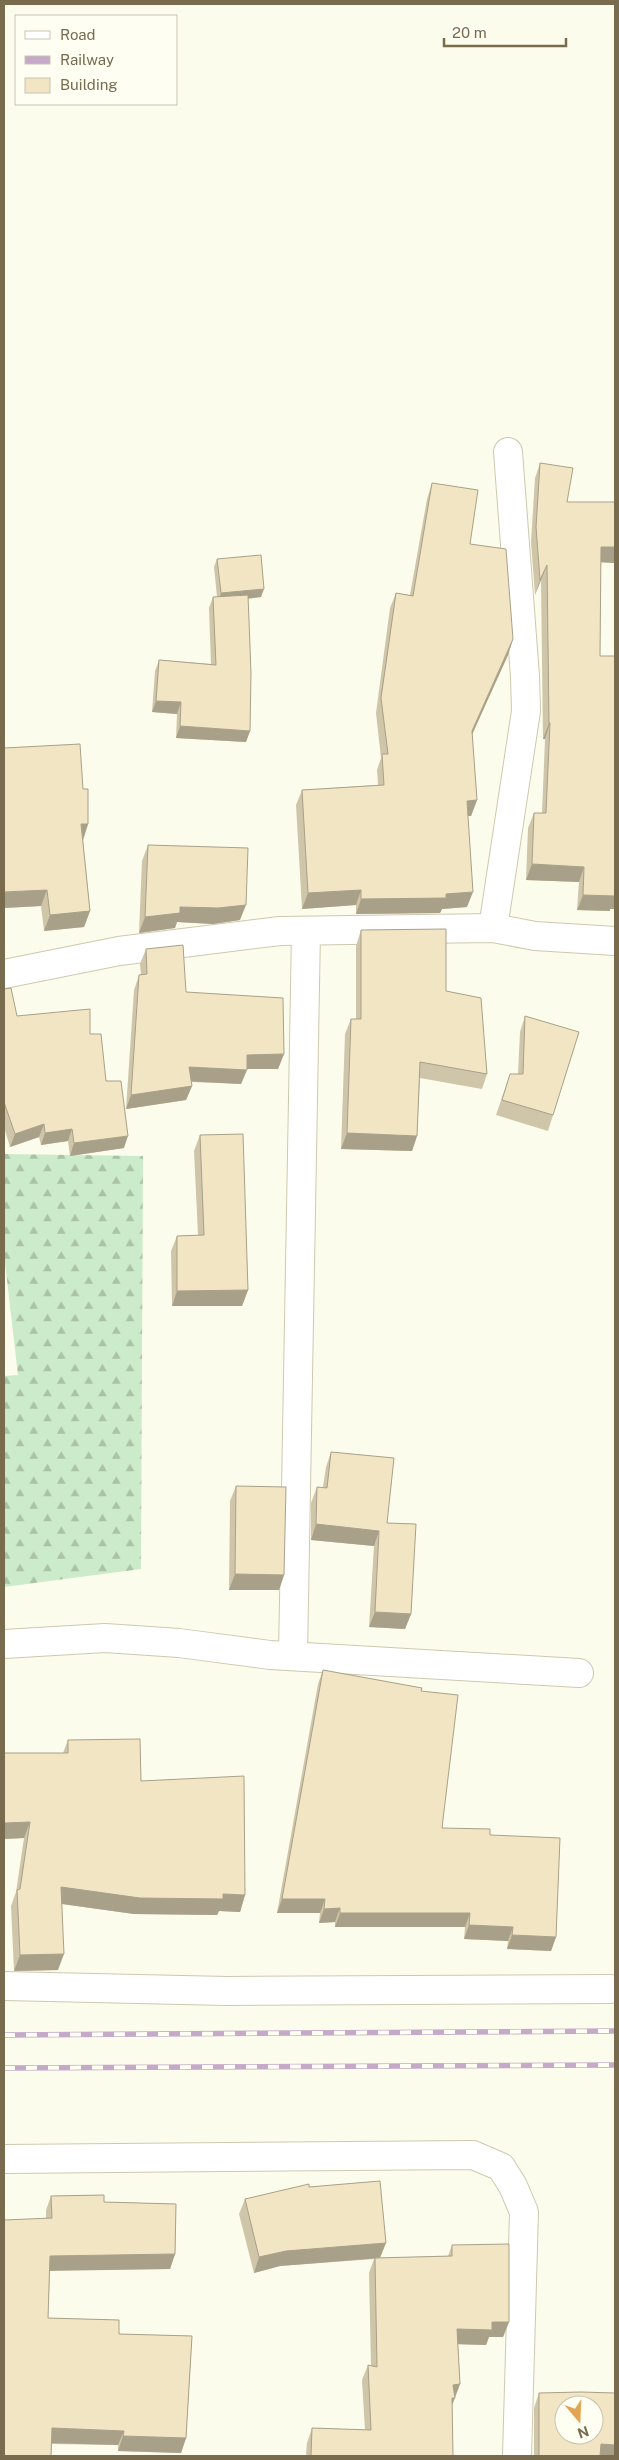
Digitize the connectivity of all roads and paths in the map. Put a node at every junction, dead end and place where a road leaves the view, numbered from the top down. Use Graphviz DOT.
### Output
graph roads {
  1 [pos="508,452"];
  2 [pos="493,928"];
  3 [pos="306,931"];
  4 [pos="615,941"];
  5 [pos="4,974"];
  6 [pos="4,1644"];
  7 [pos="293,1656"];
  8 [pos="579,1673"];
  9 [pos="4,1986"];
  10 [pos="610,1989"];
  11 [pos="4,2159"];
  12 [pos="517,2456"];
  1 -- 2 [label="street"];
  2 -- 3 [label="street"];
  2 -- 4 [label="street"];
  3 -- 5 [label="street"];
  3 -- 7 [label="street"];
  6 -- 7 [label="street"];
  7 -- 8 [label="street"];
  9 -- 10 [label="street"];
  11 -- 12 [label="street"];
}
